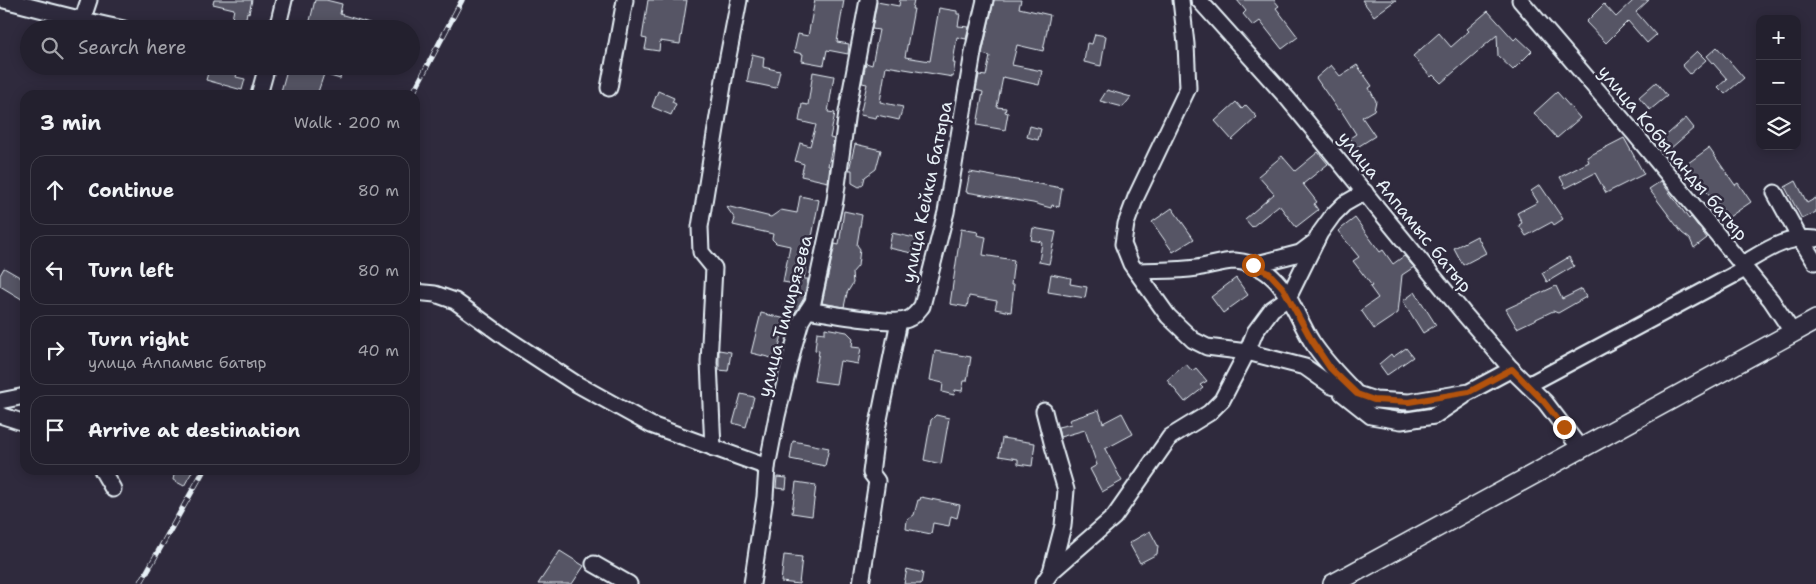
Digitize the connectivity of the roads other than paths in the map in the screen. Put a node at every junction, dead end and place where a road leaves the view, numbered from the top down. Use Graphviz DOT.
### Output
graph roads {
  1 [pos="4,0"];
  2 [pos="89,0"];
  3 [pos="284,0"];
  4 [pos="624,0"];
  5 [pos="739,0"];
  6 [pos="868,0"];
  7 [pos="985,0"];
  8 [pos="1181,0"];
  9 [pos="1199,0"];
  10 [pos="1520,0"];
  11 [pos="79,20"];
  12 [pos="82,20"];
  13 [pos="279,20"];
  14 [pos="265,75"];
  15 [pos="609,88"];
  16 [pos="260,90"];
  17 [pos="1366,192"];
  18 [pos="1775,193"];
  19 [pos="1808,238"];
  20 [pos="1317,240"];
  21 [pos="1816,262"];
  22 [pos="1253,265"];
  23 [pos="1743,267"];
  24 [pos="1136,271"];
  25 [pos="420,292"];
  26 [pos="1288,298"];
  27 [pos="808,310"];
  28 [pos="1816,320"];
  29 [pos="899,322"];
  30 [pos="1794,333"];
  31 [pos="1247,352"];
  32 [pos="1512,369"];
  33 [pos="1528,385"];
  34 [pos="1332,386"];
  35 [pos="1469,392"];
  36 [pos="1357,394"];
  37 [pos="20,397"];
  38 [pos="0,402"];
  39 [pos="1044,411"];
  40 [pos="0,415"];
  41 [pos="20,421"];
  42 [pos="712,448"];
  43 [pos="1580,448"];
  44 [pos="767,467"];
  45 [pos="105,475"];
  46 [pos="113,489"];
  47 [pos="594,564"];
  48 [pos="1047,578"];
  49 [pos="630,584"];
  50 [pos="752,584"];
  51 [pos="861,584"];
  52 [pos="1333,584"];
  1 -- 11 [label="street"];
  2 -- 12 [label="street"];
  3 -- 13 [label="street"];
  4 -- 15 [label="street"];
  5 -- 42 [label="street"];
  6 -- 27 [label="street, улица Тимирязева"];
  7 -- 29 [label="street, улица Кейки батыра"];
  8 -- 24 [label="street"];
  9 -- 17 [label="street, улица Алпамыс батыр"];
  10 -- 23 [label="street, улица Кобыланды батыр"];
  14 -- 16 [label="street"];
  17 -- 20 [label="street"];
  17 -- 32 [label="street, улица Алпамыс батыр"];
  18 -- 19 [label="street"];
  19 -- 21 [label="street"];
  19 -- 23 [label="street"];
  20 -- 22 [label="street"];
  20 -- 26 [label="street"];
  22 -- 24 [label="street"];
  22 -- 26 [label="street"];
  23 -- 30 [label="street, улица Кобыланды батыр"];
  23 -- 33 [label="street"];
  24 -- 31 [label="street"];
  25 -- 42 [label="street"];
  26 -- 31 [label="street"];
  26 -- 36 [label="street"];
  27 -- 29 [label="street"];
  27 -- 44 [label="street, улица Тимирязева"];
  28 -- 30 [label="main road"];
  29 -- 51 [label="street"];
  30 -- 43 [label="main road"];
  31 -- 34 [label="street"];
  31 -- 48 [label="street"];
  32 -- 33 [label="street, улица Алпамыс батыр"];
  32 -- 35 [label="street"];
  33 -- 43 [label="street, улица Алпамыс батыр"];
  34 -- 35 [label="street"];
  34 -- 36 [label="street"];
  35 -- 36 [label="street"];
  37 -- 38 [label="street"];
  39 -- 48 [label="street"];
  40 -- 41 [label="street"];
  42 -- 44 [label="street"];
  43 -- 52 [label="main road"];
  44 -- 50 [label="street, улица Тимирязева"];
  45 -- 46 [label="street"];
  47 -- 49 [label="street"];
}
